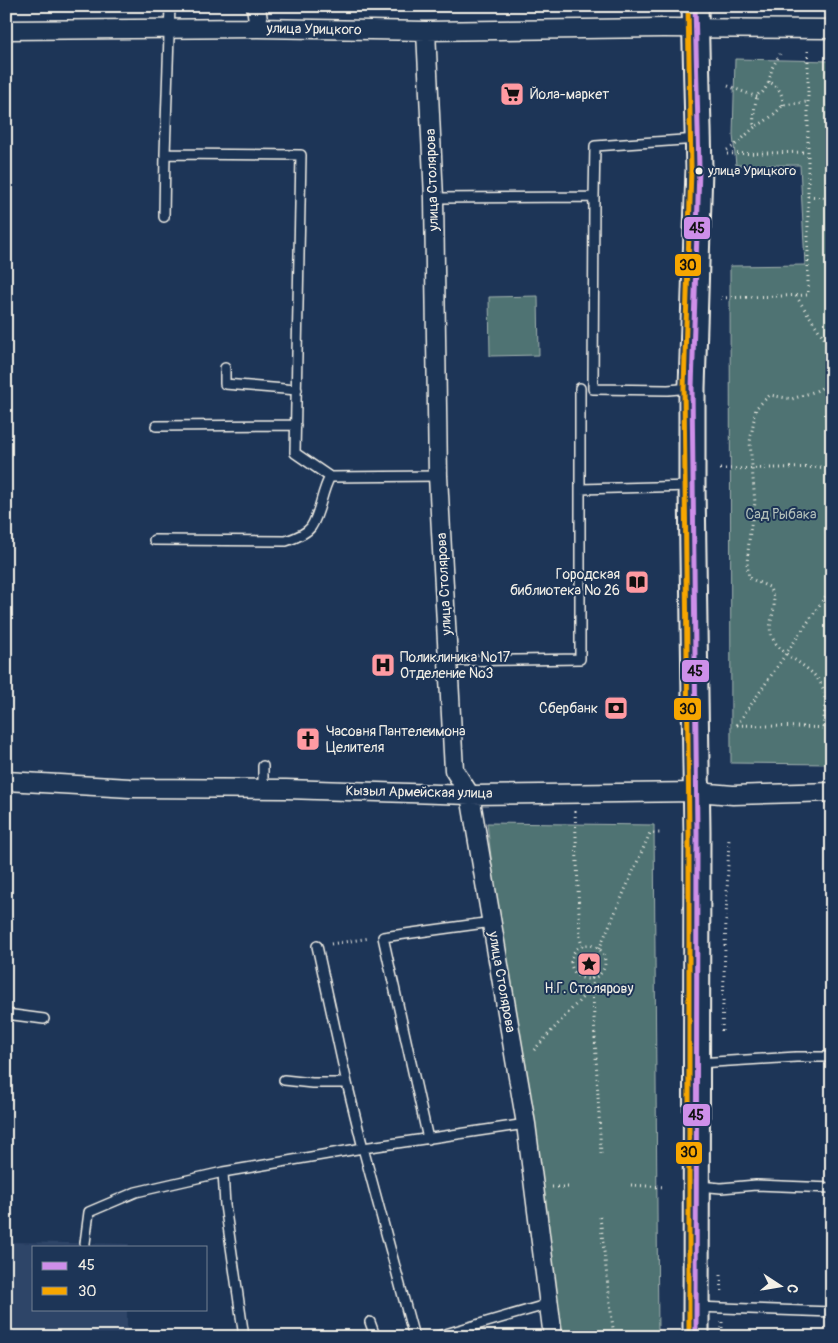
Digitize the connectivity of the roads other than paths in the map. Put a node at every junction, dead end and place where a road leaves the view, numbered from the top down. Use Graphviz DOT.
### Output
graph roads {
  1 [pos="170,6"];
  2 [pos="256,6"];
  3 [pos="695,17"];
  4 [pos="169,28"];
  5 [pos="259,28"];
  6 [pos="832,29"];
  7 [pos="6,30"];
  8 [pos="426,31"];
  9 [pos="698,139"];
  10 [pos="165,154"];
  11 [pos="594,197"];
  12 [pos="434,198"];
  13 [pos="164,217"];
  14 [pos="225,368"];
  15 [pos="580,388"];
  16 [pos="692,388"];
  17 [pos="296,390"];
  18 [pos="296,425"];
  19 [pos="156,426"];
  20 [pos="438,476"];
  21 [pos="330,477"];
  22 [pos="692,486"];
  23 [pos="580,489"];
  24 [pos="154,540"];
  25 [pos="448,661"];
  26 [pos="263,766"];
  27 [pos="6,781"];
  28 [pos="263,788"];
  29 [pos="697,792"];
  30 [pos="832,792"];
  31 [pos="470,794"];
  32 [pos="492,922"];
  33 [pos="317,946"];
  34 [pos="6,1014"];
  35 [pos="44,1019"];
  36 [pos="832,1057"];
  37 [pos="709,1063"];
  38 [pos="284,1080"];
  39 [pos="347,1083"];
  40 [pos="526,1124"];
  41 [pos="428,1139"];
  42 [pos="363,1148"];
  43 [pos="223,1172"];
  44 [pos="696,1186"];
  45 [pos="832,1188"];
  46 [pos="85,1243"];
  47 [pos="549,1304"];
  48 [pos="696,1307"];
  49 [pos="832,1312"];
  50 [pos="370,1322"];
  51 [pos="244,1337"];
  52 [pos="379,1337"];
  53 [pos="414,1337"];
  54 [pos="435,1337"];
  55 [pos="553,1337"];
  56 [pos="696,1337"];
  1 -- 4 [label="lane"];
  2 -- 5 [label="street"];
  3 -- 6 [label="street, улица Урицкого"];
  3 -- 8 [label="street, улица Урицкого"];
  3 -- 9 [label="main road"];
  4 -- 5 [label="street, улица Урицкого"];
  4 -- 7 [label="street, улица Урицкого"];
  4 -- 10 [label="lane"];
  5 -- 8 [label="street, улица Урицкого"];
  8 -- 12 [label="street, улица Столярова"];
  9 -- 11 [label="lane"];
  9 -- 16 [label="main road"];
  10 -- 13 [label="lane"];
  10 -- 17 [label="lane"];
  11 -- 12 [label="lane"];
  11 -- 16 [label="lane"];
  12 -- 20 [label="street, улица Столярова"];
  14 -- 17 [label="lane"];
  15 -- 23 [label="lane"];
  16 -- 22 [label="main road"];
  17 -- 18 [label="lane"];
  18 -- 19 [label="lane"];
  18 -- 21 [label="lane"];
  20 -- 21 [label="lane"];
  20 -- 25 [label="street, улица Столярова"];
  21 -- 24 [label="lane"];
  22 -- 23 [label="lane"];
  22 -- 29 [label="main road"];
  23 -- 25 [label="lane"];
  25 -- 31 [label="street, улица Столярова"];
  26 -- 28 [label="lane"];
  27 -- 28 [label="street, Кызыл Армейская улица"];
  28 -- 31 [label="street, Кызыл Армейская улица"];
  29 -- 30 [label="street, Кызыл Армейская улица"];
  29 -- 31 [label="street, Кызыл Армейская улица"];
  29 -- 37 [label="main road"];
  31 -- 32 [label="street, улица Столярова"];
  32 -- 40 [label="street, улица Столярова"];
  32 -- 41 [label="lane"];
  33 -- 39 [label="lane"];
  34 -- 35 [label="lane"];
  36 -- 37 [label="lane"];
  37 -- 44 [label="main road"];
  38 -- 39 [label="lane"];
  39 -- 42 [label="lane"];
  40 -- 41 [label="lane"];
  40 -- 47 [label="street, улица Столярова"];
  41 -- 42 [label="lane"];
  42 -- 43 [label="lane"];
  42 -- 53 [label="lane"];
  43 -- 46 [label="lane"];
  43 -- 51 [label="lane"];
  44 -- 45 [label="lane"];
  44 -- 48 [label="main road"];
  47 -- 54 [label="lane"];
  47 -- 55 [label="street, улица Столярова"];
  48 -- 49 [label="lane"];
  48 -- 56 [label="main road"];
  50 -- 52 [label="lane"];
}
